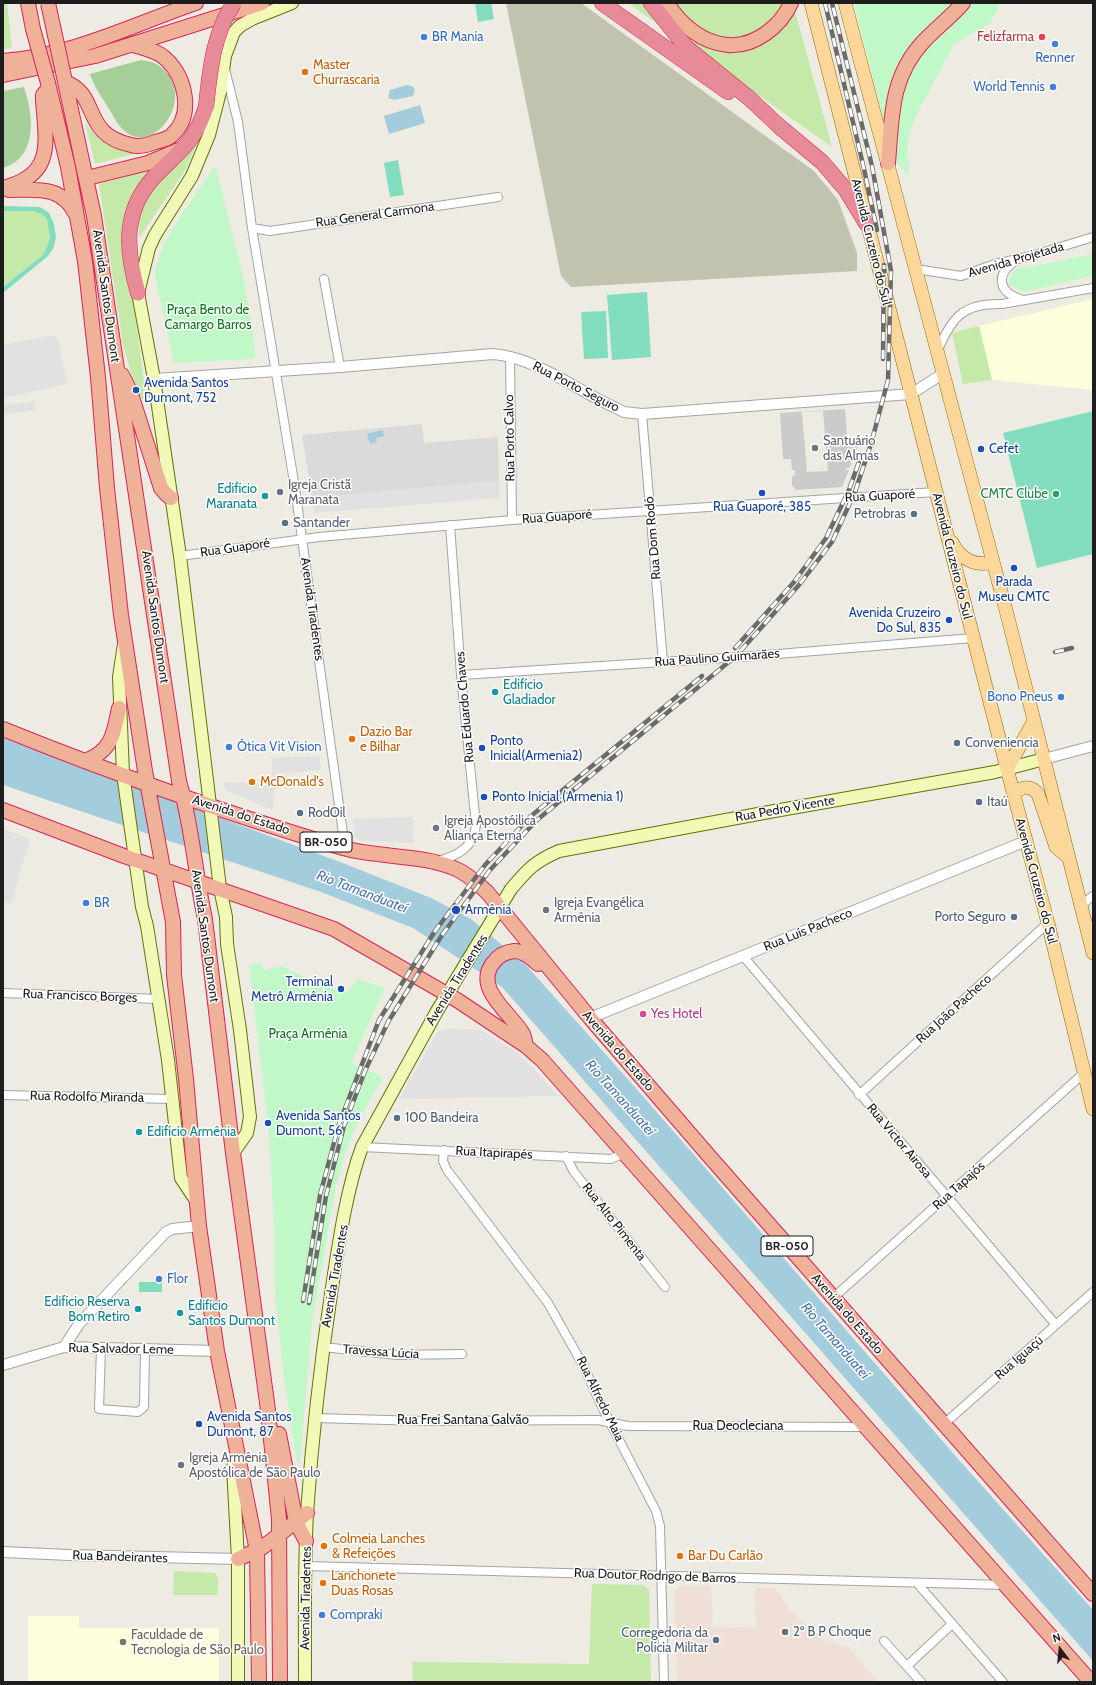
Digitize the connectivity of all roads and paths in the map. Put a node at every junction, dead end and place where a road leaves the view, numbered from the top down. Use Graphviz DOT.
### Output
graph roads {
  1 [pos="28,3"];
  2 [pos="48,3"];
  3 [pos="196,3"];
  4 [pos="234,3"];
  5 [pos="262,3"];
  6 [pos="292,3"];
  7 [pos="602,3"];
  8 [pos="651,3"];
  9 [pos="667,3"];
  10 [pos="791,3"];
  11 [pos="811,3"];
  12 [pos="845,3"];
  13 [pos="963,3"];
  14 [pos="133,45"];
  15 [pos="3,61"];
  16 [pos="224,66"];
  17 [pos="3,76"];
  18 [pos="64,79"];
  19 [pos="48,85"];
  20 [pos="780,127"];
  21 [pos="185,147"];
  22 [pos="888,163"];
  23 [pos="87,178"];
  24 [pos="3,188"];
  25 [pos="498,197"];
  26 [pos="78,221"];
  27 [pos="866,223"];
  28 [pos="252,228"];
  29 [pos="1093,237"];
  30 [pos="1017,260"];
  31 [pos="916,269"];
  32 [pos="324,279"];
  33 [pos="1093,288"];
  34 [pos="138,292"];
  35 [pos="1024,301"];
  36 [pos="938,350"];
  37 [pos="510,356"];
  38 [pos="116,367"];
  39 [pos="340,367"];
  40 [pos="275,370"];
  41 [pos="944,373"];
  42 [pos="154,379"];
  43 [pos="911,394"];
  44 [pos="642,414"];
  45 [pos="936,492"];
  46 [pos="171,498"];
  47 [pos="650,510"];
  48 [pos="512,520"];
  49 [pos="450,525"];
  50 [pos="947,534"];
  51 [pos="302,540"];
  52 [pos="180,556"];
  53 [pos="993,562"];
  54 [pos="973,638"];
  55 [pos="125,641"];
  56 [pos="663,662"];
  57 [pos="461,675"];
  58 [pos="120,708"];
  59 [pos="1034,721"];
  60 [pos="3,729"];
  61 [pos="1093,746"];
  62 [pos="1044,759"];
  63 [pos="84,762"];
  64 [pos="1007,770"];
  65 [pos="123,778"];
  66 [pos="148,787"];
  67 [pos="1013,792"];
  68 [pos="184,800"];
  69 [pos="210,809"];
  70 [pos="3,810"];
  71 [pos="1026,841"];
  72 [pos="345,848"];
  73 [pos="1069,858"];
  74 [pos="134,859"];
  75 [pos="432,862"];
  76 [pos="164,870"];
  77 [pos="197,881"];
  78 [pos="220,888"];
  79 [pos="1093,896"];
  80 [pos="1081,905"];
  81 [pos="500,908"];
  82 [pos="1048,923"];
  83 [pos="1093,953"];
  84 [pos="743,956"];
  85 [pos="554,974"];
  86 [pos="3,993"];
  87 [pos="446,995"];
  88 [pos="158,999"];
  89 [pos="590,1018"];
  90 [pos="526,1046"];
  91 [pos="1084,1073"];
  92 [pos="3,1095"];
  93 [pos="859,1095"];
  94 [pos="172,1099"];
  95 [pos="1093,1109"];
  96 [pos="362,1146"];
  97 [pos="444,1150"];
  98 [pos="234,1153"];
  99 [pos="624,1153"];
  100 [pos="566,1156"];
  101 [pos="946,1197"];
  102 [pos="195,1199"];
  103 [pos="199,1226"];
  104 [pos="665,1287"];
  105 [pos="1093,1292"];
  106 [pos="833,1298"];
  107 [pos="1056,1325"];
  108 [pos="323,1347"];
  109 [pos="64,1348"];
  110 [pos="101,1348"];
  111 [pos="145,1349"];
  112 [pos="218,1350"];
  113 [pos="462,1354"];
  114 [pos="3,1365"];
  115 [pos="268,1410"];
  116 [pos="315,1418"];
  117 [pos="611,1422"];
  118 [pos="944,1424"];
  119 [pos="865,1427"];
  120 [pos="238,1454"];
  121 [pos="302,1518"];
  122 [pos="280,1535"];
  123 [pos="306,1541"];
  124 [pos="257,1551"];
  125 [pos="3,1552"];
  126 [pos="238,1559"];
  127 [pos="306,1566"];
  128 [pos="661,1577"];
  129 [pos="917,1583"];
  130 [pos="1005,1585"];
  131 [pos="1093,1594"];
  132 [pos="952,1624"];
  133 [pos="884,1641"];
  134 [pos="907,1666"];
  135 [pos="238,1682"];
  136 [pos="259,1682"];
  137 [pos="280,1682"];
  138 [pos="305,1682"];
  139 [pos="664,1682"];
  140 [pos="921,1682"];
  141 [pos="1003,1682"];
  142 [pos="1091,1682"];
  1 -- 19 [label="highway, Avenida Santos Dumont, bridge"];
  2 -- 18 [label="highway, Avenida Santos Dumont, bridge"];
  3 -- 15 [label="highway"];
  4 -- 21 [label="highway, bridge"];
  5 -- 14 [label="highway"];
  6 -- 16 [label="main road"];
  7 -- 20 [label="highway"];
  8 -- 20 [label="highway"];
  9 -- 10 [label="highway"];
  11 -- 27 [label="main road, Avenida Cruzeiro do Sul"];
  12 -- 22 [label="main road"];
  13 -- 22 [label="highway"];
  14 -- 17 [label="highway"];
  14 -- 18 [label="highway"];
  16 -- 28 [label="street"];
  16 -- 34 [label="main road"];
  18 -- 23 [label="highway, Avenida Santos Dumont"];
  19 -- 24 [label="highway"];
  19 -- 26 [label="highway, Avenida Santos Dumont"];
  20 -- 27 [label="highway"];
  21 -- 23 [label="highway"];
  21 -- 34 [label="highway"];
  22 -- 31 [label="main road"];
  23 -- 38 [label="highway, Avenida Santos Dumont"];
  24 -- 26 [label="highway"];
  25 -- 28 [label="street, Rua General Carmona"];
  26 -- 55 [label="highway, Avenida Santos Dumont"];
  27 -- 43 [label="main road, Avenida Cruzeiro do Sul"];
  28 -- 40 [label="street"];
  29 -- 30 [label="street, Avenida Projetada"];
  30 -- 31 [label="street, Avenida Projetada"];
  30 -- 35 [label="street"];
  31 -- 36 [label="main road"];
  32 -- 39 [label="street"];
  33 -- 35 [label="street"];
  34 -- 42 [label="main road, Avenida Santos Dumont"];
  35 -- 36 [label="street"];
  36 -- 41 [label="main road"];
  37 -- 39 [label="street, Rua Porto Seguro"];
  37 -- 44 [label="street, Rua Porto Seguro"];
  37 -- 48 [label="street, Rua Porto Calvo"];
  38 -- 46 [label="highway"];
  38 -- 68 [label="highway, Avenida Santos Dumont"];
  39 -- 40 [label="street, Rua Porto Seguro"];
  40 -- 42 [label="street"];
  40 -- 51 [label="street, Avenida Tiradentes"];
  41 -- 43 [label="street, Rua Porto Seguro"];
  41 -- 53 [label="main road"];
  42 -- 46 [label="main road, Avenida Santos Dumont"];
  43 -- 44 [label="street, Rua Porto Seguro"];
  43 -- 45 [label="main road, Avenida Cruzeiro do Sul"];
  44 -- 47 [label="street, Rua Dom Rodó"];
  45 -- 47 [label="street, Rua Guaporé"];
  45 -- 50 [label="main road, Avenida Cruzeiro do Sul"];
  46 -- 52 [label="main road, Avenida Santos Dumont"];
  47 -- 48 [label="street, Rua Guaporé"];
  47 -- 56 [label="street, Rua Dom Rodó"];
  48 -- 49 [label="street, Rua Guaporé"];
  49 -- 51 [label="street, Rua Guaporé"];
  49 -- 57 [label="street, Rua Eduardo Chaves"];
  50 -- 53 [label="main road"];
  50 -- 54 [label="main road, Avenida Cruzeiro do Sul"];
  51 -- 52 [label="street, Rua Guaporé"];
  51 -- 72 [label="street, Avenida Tiradentes"];
  52 -- 69 [label="main road, Avenida Santos Dumont"];
  53 -- 59 [label="main road"];
  54 -- 56 [label="street, Rua Paulino Guimarães"];
  54 -- 64 [label="main road, Avenida Cruzeiro do Sul"];
  55 -- 58 [label="main road, Avenida Santos Dumont"];
  55 -- 66 [label="highway, Avenida Santos Dumont"];
  56 -- 57 [label="street, Rua Paulino Guimarães"];
  57 -- 75 [label="street, Rua Eduardo Chaves"];
  58 -- 63 [label="highway"];
  58 -- 65 [label="main road, Avenida Santos Dumont"];
  59 -- 62 [label="main road"];
  59 -- 64 [label="main road"];
  60 -- 63 [label="highway, Avenida do Estado / BR-050"];
  61 -- 62 [label="street, Rua Pedro Vicente"];
  62 -- 64 [label="main road, Rua Pedro Vicente"];
  62 -- 73 [label="main road"];
  63 -- 65 [label="highway, Avenida do Estado / BR-050"];
  64 -- 67 [label="main road, Avenida Cruzeiro do Sul"];
  64 -- 81 [label="main road, Rua Pedro Vicente"];
  65 -- 66 [label="highway, Avenida do Estado / BR-050"];
  65 -- 74 [label="main road, Avenida Santos Dumont"];
  66 -- 68 [label="highway, Avenida do Estado / BR-050"];
  66 -- 76 [label="highway, Avenida Santos Dumont"];
  67 -- 71 [label="main road, Avenida Cruzeiro do Sul"];
  67 -- 73 [label="main road"];
  68 -- 69 [label="highway, Avenida do Estado / BR-050"];
  68 -- 77 [label="highway, Avenida Santos Dumont"];
  69 -- 72 [label="highway, Avenida do Estado / BR-050"];
  69 -- 78 [label="main road, Avenida Santos Dumont"];
  70 -- 74 [label="highway"];
  71 -- 82 [label="main road, Avenida Cruzeiro do Sul"];
  71 -- 84 [label="street, Rua Luís Pacheco"];
  72 -- 75 [label="highway, Avenida do Estado / BR-050"];
  73 -- 80 [label="main road"];
  74 -- 76 [label="highway"];
  74 -- 88 [label="main road, Avenida Santos Dumont"];
  75 -- 81 [label="highway, Avenida do Estado / BR-050"];
  76 -- 77 [label="highway"];
  76 -- 102 [label="highway, Avenida Santos Dumont"];
  77 -- 78 [label="highway"];
  77 -- 98 [label="highway, Avenida Santos Dumont"];
  78 -- 87 [label="highway"];
  78 -- 98 [label="main road, Avenida Santos Dumont"];
  79 -- 80 [label="street"];
  80 -- 83 [label="main road"];
  81 -- 85 [label="highway, Avenida do Estado / BR-050"];
  81 -- 87 [label="main road, Avenida Tiradentes"];
  82 -- 91 [label="main road, Avenida Cruzeiro do Sul"];
  82 -- 93 [label="street, Rua João Pacheco"];
  84 -- 89 [label="street, Rua Luís Pacheco"];
  84 -- 93 [label="street, Rua Victor Airosa"];
  85 -- 89 [label="highway, Avenida do Estado / BR-050"];
  85 -- 90 [label="highway"];
  86 -- 88 [label="street, Rua Francisco Borges"];
  87 -- 90 [label="highway"];
  87 -- 96 [label="main road, Avenida Tiradentes"];
  88 -- 94 [label="main road, Avenida Santos Dumont"];
  89 -- 106 [label="highway, Avenida do Estado / BR-050"];
  90 -- 99 [label="highway"];
  91 -- 95 [label="main road, Avenida Cruzeiro do Sul"];
  91 -- 101 [label="street, Rua Tapajós"];
  92 -- 94 [label="street, Rua Rodolfo Miranda"];
  93 -- 101 [label="street, Rua Victor Airosa"];
  94 -- 102 [label="main road, Avenida Santos Dumont"];
  96 -- 97 [label="street, Rua Itapirapés"];
  96 -- 108 [label="main road, Avenida Tiradentes"];
  97 -- 100 [label="street, Rua Itapirapés"];
  97 -- 117 [label="street, Rua Alfredo Maia"];
  98 -- 115 [label="highway, Avenida Santos Dumont"];
  99 -- 100 [label="street, Rua Itapirapés"];
  99 -- 119 [label="highway"];
  100 -- 104 [label="street, Rua Alto Pimenta"];
  101 -- 106 [label="street, Rua Tapajós"];
  101 -- 107 [label="street, Rua Victor Airosa"];
  102 -- 103 [label="highway, Avenida Santos Dumont"];
  103 -- 109 [label="street"];
  103 -- 112 [label="highway, Avenida Santos Dumont"];
  105 -- 107 [label="street, Rua Iguaçú"];
  106 -- 118 [label="highway, Avenida do Estado / BR-050"];
  107 -- 118 [label="street, Rua Iguaçú"];
  108 -- 113 [label="street, Travessa Lúcia"];
  108 -- 116 [label="main road, Avenida Tiradentes"];
  109 -- 110 [label="street, Rua Salvador Leme"];
  109 -- 114 [label="street, Rua Salvador Leme"];
  110 -- 111 [label="street, Rua Salvador Leme"];
  110 -- 111 [label="street"];
  111 -- 112 [label="street, Rua Salvador Leme"];
  112 -- 120 [label="highway, Avenida Santos Dumont"];
  115 -- 121 [label="highway"];
  115 -- 122 [label="highway, Avenida Santos Dumont"];
  116 -- 117 [label="street, Rua Frei Santana Galvão"];
  116 -- 121 [label="main road, Avenida Tiradentes"];
  117 -- 119 [label="street, Rua Deocleciana"];
  117 -- 128 [label="street, Rua Alfredo Maia"];
  118 -- 131 [label="highway, Avenida do Estado / BR-050"];
  119 -- 130 [label="highway"];
  120 -- 124 [label="highway, Avenida Santos Dumont"];
  120 -- 126 [label="main road, Avenida Santos Dumont"];
  121 -- 122 [label="highway"];
  121 -- 123 [label="highway"];
  122 -- 124 [label="highway"];
  122 -- 137 [label="highway, Avenida Tiradentes"];
  123 -- 127 [label="main road, Avenida Tiradentes"];
  124 -- 126 [label="highway"];
  124 -- 136 [label="highway"];
  125 -- 126 [label="street, Rua Bandeirantes"];
  126 -- 135 [label="main road"];
  127 -- 128 [label="street, Rua Doutor Rodrigo de Barros"];
  127 -- 138 [label="main road, Avenida Tiradentes"];
  128 -- 129 [label="street, Rua Doutor Rodrigo de Barros"];
  128 -- 139 [label="street, Rua Alfredo Maia"];
  129 -- 130 [label="street, Rua Doutor Rodrigo de Barros"];
  129 -- 132 [label="street"];
  130 -- 142 [label="highway"];
  132 -- 134 [label="street"];
  132 -- 141 [label="street"];
  133 -- 134 [label="street"];
  134 -- 140 [label="street"];
}
